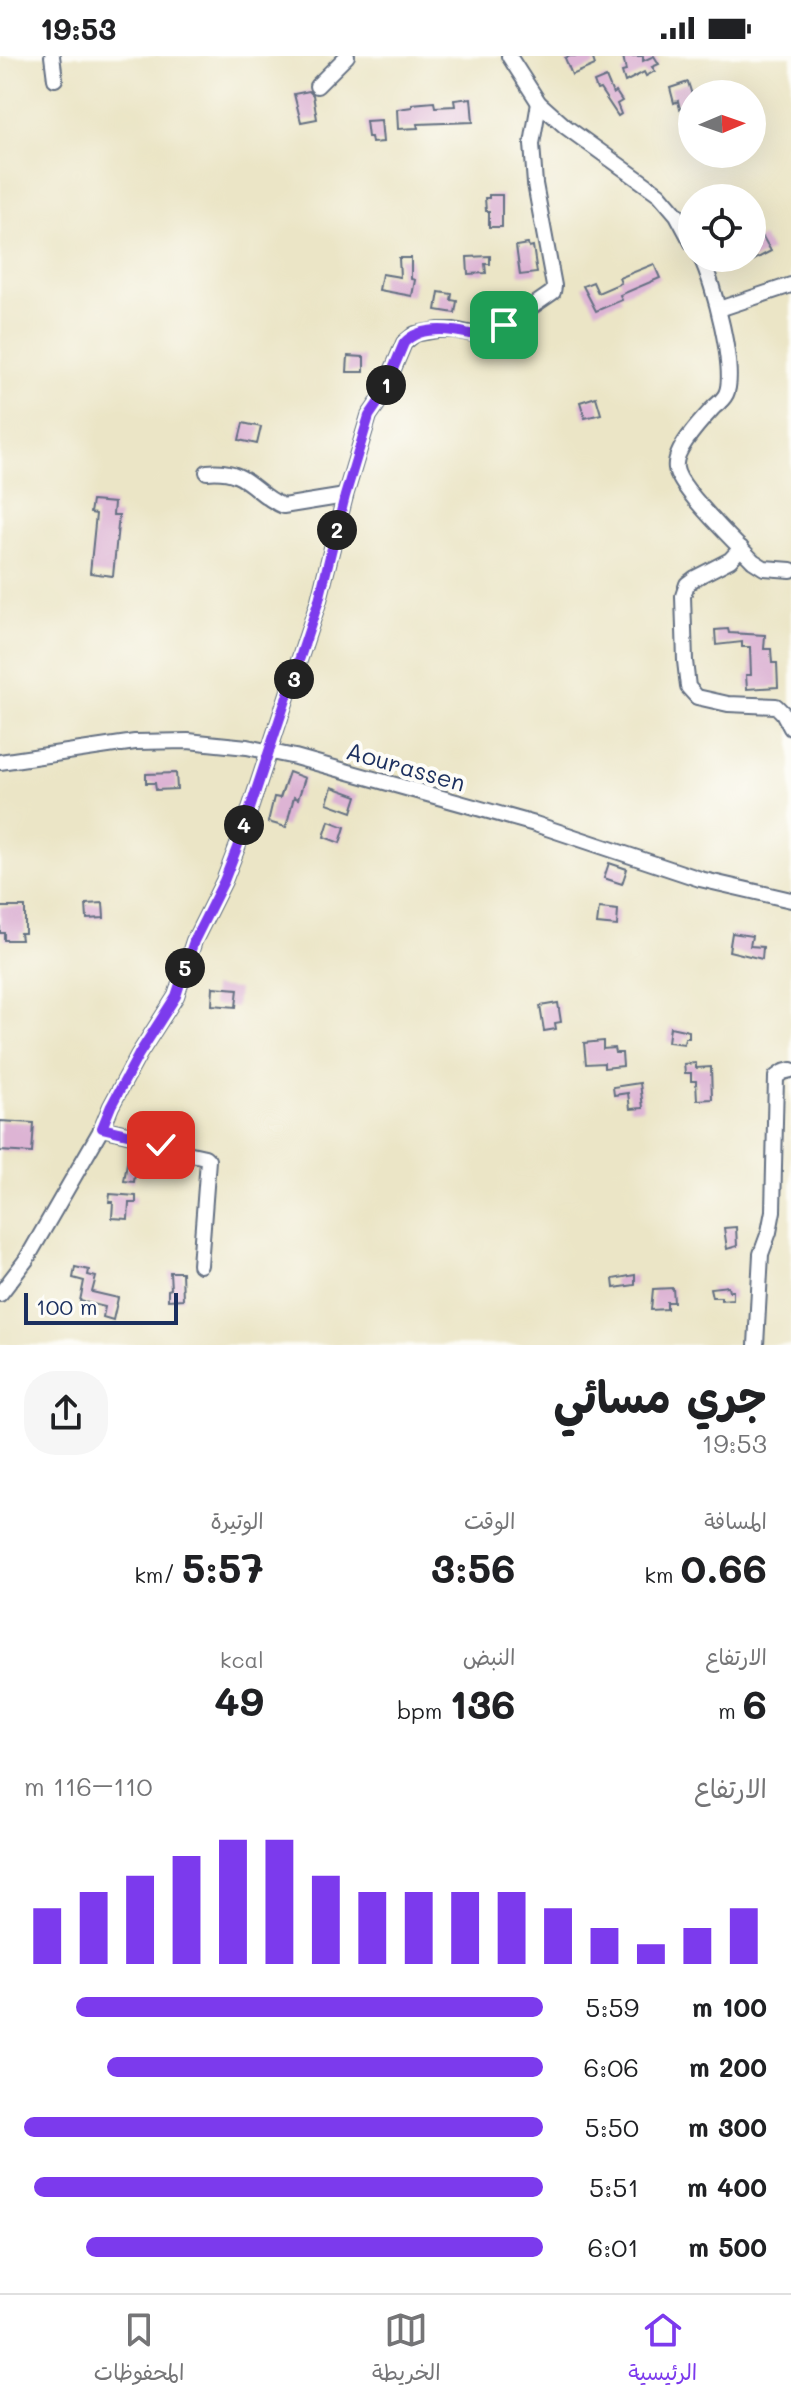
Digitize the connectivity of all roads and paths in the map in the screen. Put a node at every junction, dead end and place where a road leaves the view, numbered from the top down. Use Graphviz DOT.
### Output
graph roads {
  1 [pos="52,56"];
  2 [pos="347,56"];
  3 [pos="509,56"];
  4 [pos="55,79"];
  5 [pos="317,86"];
  6 [pos="539,103"];
  7 [pos="678,217"];
  8 [pos="706,272"];
  9 [pos="791,285"];
  10 [pos="719,309"];
  11 [pos="207,472"];
  12 [pos="345,496"];
  13 [pos="741,548"];
  14 [pos="791,570"];
  15 [pos="791,728"];
  16 [pos="269,751"];
  17 [pos="0,762"];
  18 [pos="791,900"];
  19 [pos="791,1070"];
  20 [pos="102,1128"];
  21 [pos="200,1265"];
  22 [pos="0,1294"];
  23 [pos="756,1345"];
  1 -- 4 [label="street"];
  2 -- 5 [label="street"];
  3 -- 6 [label="street"];
  6 -- 7 [label="street"];
  6 -- 12 [label="street"];
  8 -- 10 [label="street"];
  9 -- 10 [label="street"];
  10 -- 13 [label="street"];
  11 -- 12 [label="street"];
  12 -- 16 [label="street"];
  13 -- 14 [label="street"];
  13 -- 15 [label="street"];
  16 -- 17 [label="street, Aourassen"];
  16 -- 18 [label="street, Aourassen"];
  16 -- 20 [label="street"];
  19 -- 23 [label="street"];
  20 -- 21 [label="street"];
  20 -- 22 [label="street"];
}
